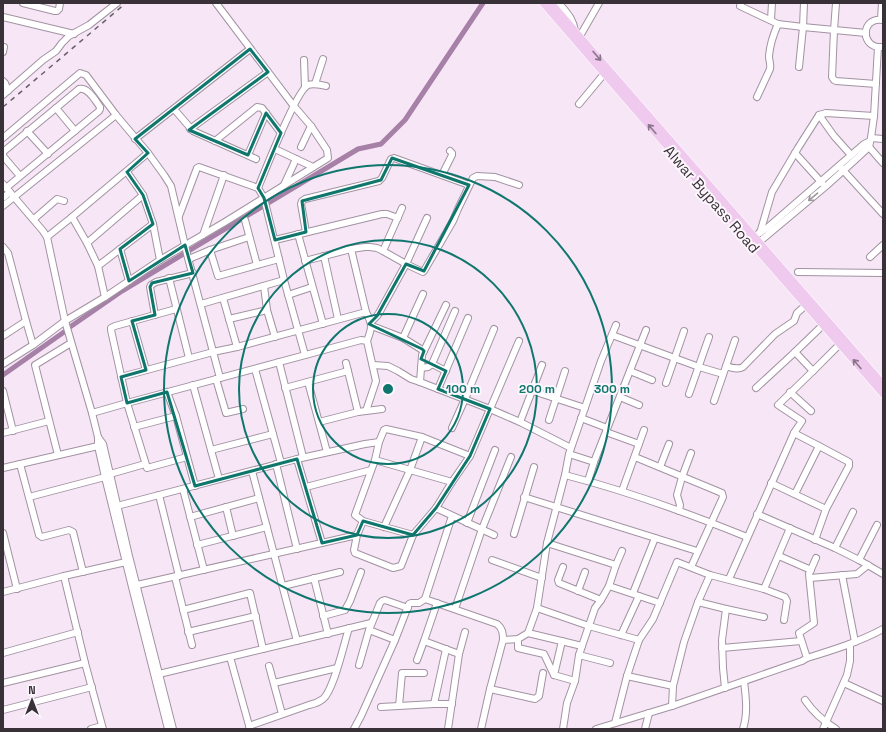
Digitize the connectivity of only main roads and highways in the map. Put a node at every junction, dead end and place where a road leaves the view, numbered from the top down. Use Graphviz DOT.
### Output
graph roads {
  1 [pos="543,3"];
  2 [pos="551,3"];
  3 [pos="883,384"];
  4 [pos="883,394"];
  4 -- 1 [label="main road, Alwar Bypass Road, one-way"];
  2 -- 3 [label="main road, Alwar Bypass Road, one-way"];
}
